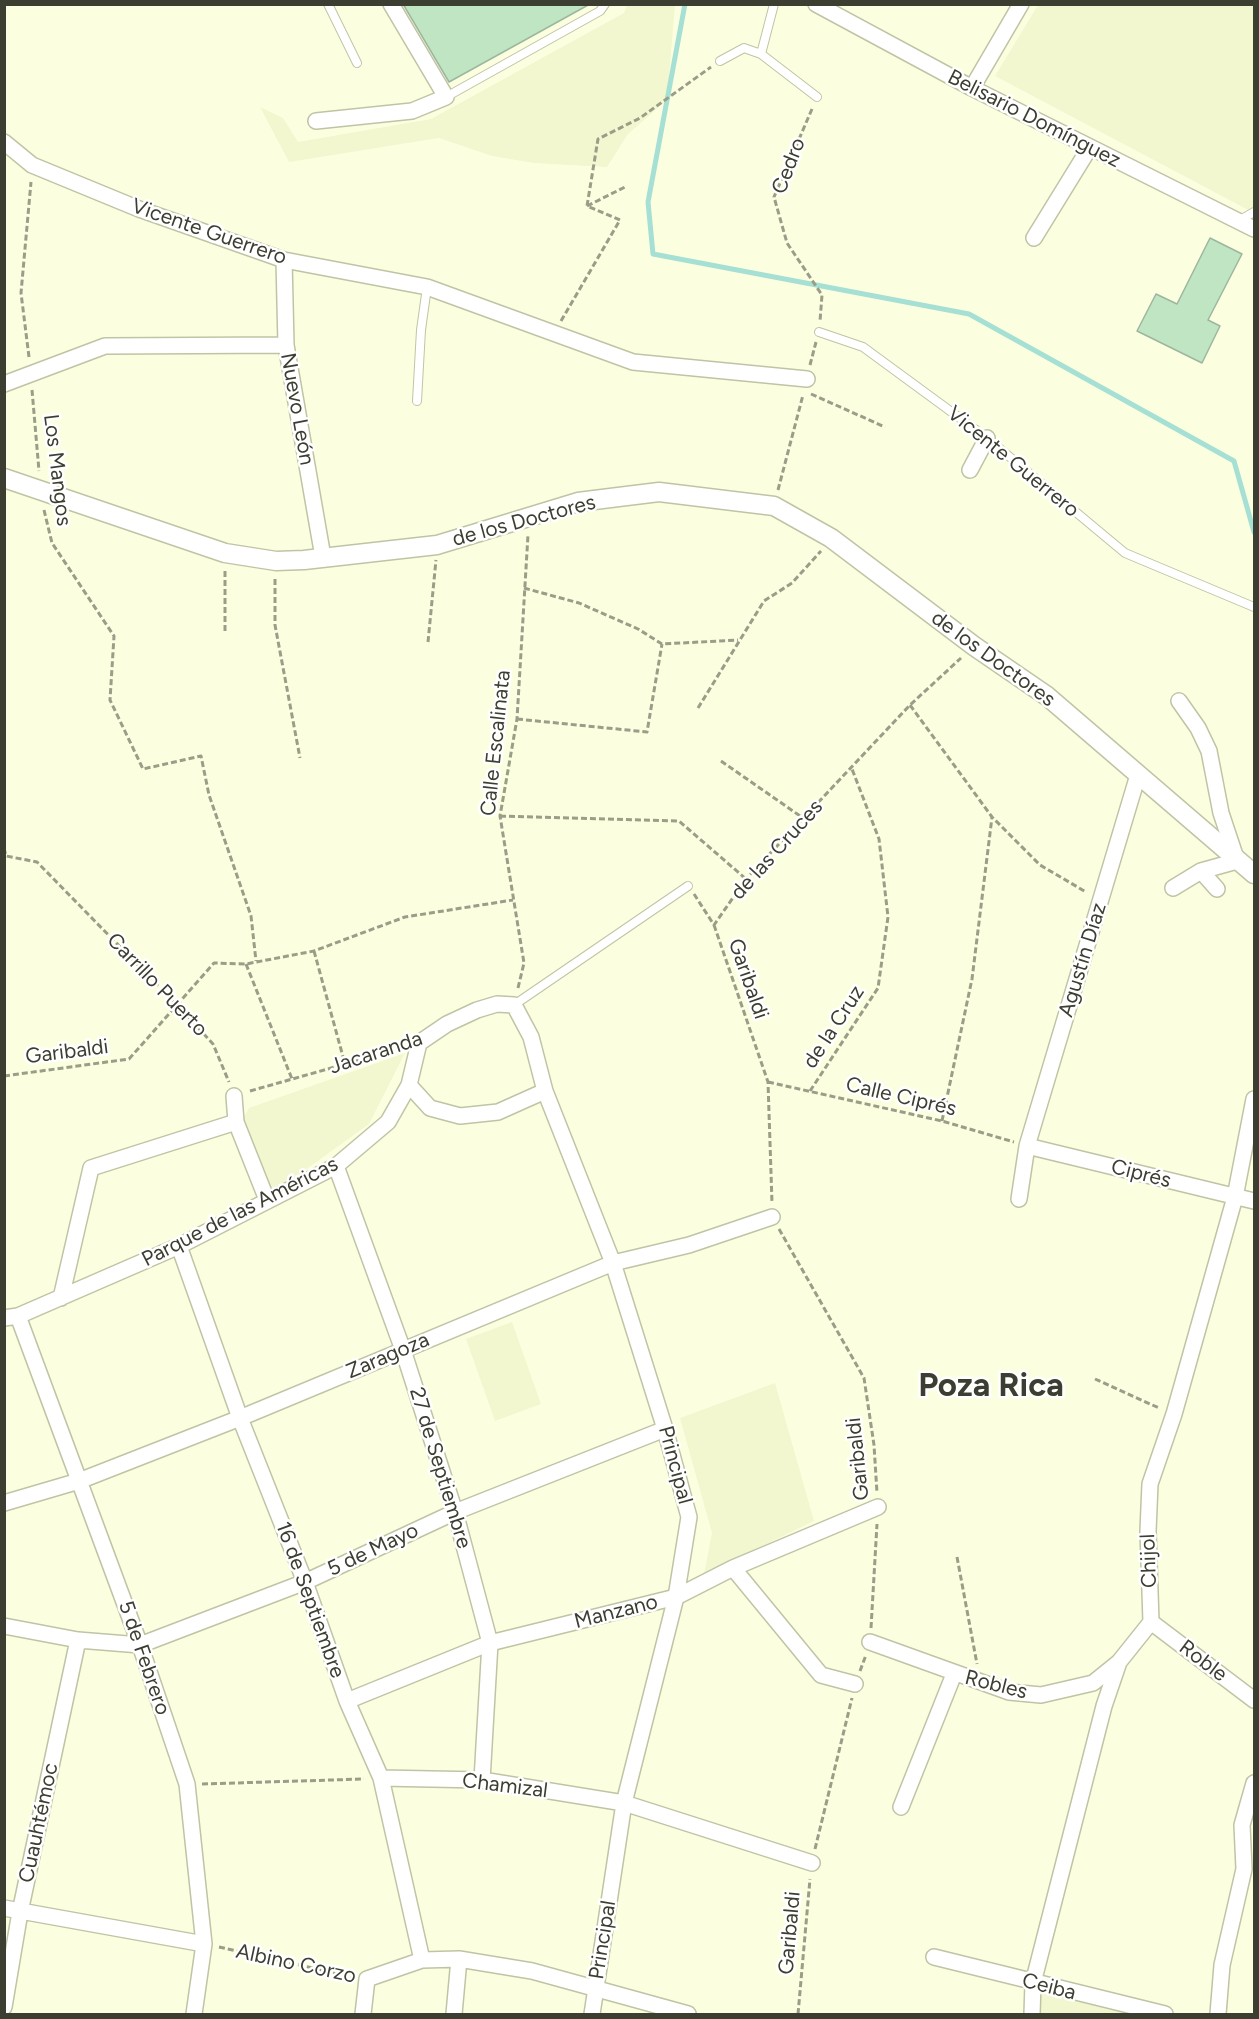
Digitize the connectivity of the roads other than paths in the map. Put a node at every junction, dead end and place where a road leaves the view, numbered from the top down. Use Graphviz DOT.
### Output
graph roads {
  1 [pos="328,4"];
  2 [pos="391,4"];
  3 [pos="605,4"];
  4 [pos="774,4"];
  5 [pos="816,4"];
  6 [pos="1021,4"];
  7 [pos="761,54"];
  8 [pos="720,61"];
  9 [pos="357,63"];
  10 [pos="972,88"];
  11 [pos="446,97"];
  12 [pos="817,97"];
  13 [pos="316,121"];
  14 [pos="4,142"];
  15 [pos="1090,147"];
  16 [pos="1254,212"];
  17 [pos="1238,221"];
  18 [pos="1254,229"];
  19 [pos="1034,238"];
  20 [pos="284,260"];
  21 [pos="427,287"];
  22 [pos="819,332"];
  23 [pos="286,345"];
  24 [pos="4,384"];
  25 [pos="805,385"];
  26 [pos="417,401"];
  27 [pos="987,438"];
  28 [pos="970,470"];
  29 [pos="4,478"];
  30 [pos="323,557"];
  31 [pos="1254,606"];
  32 [pos="1179,701"];
  33 [pos="1138,775"];
  34 [pos="1237,861"];
  35 [pos="1201,871"];
  36 [pos="1254,874"];
  37 [pos="688,886"];
  38 [pos="1173,888"];
  39 [pos="1217,889"];
  40 [pos="514,1005"];
  41 [pos="419,1043"];
  42 [pos="409,1085"];
  43 [pos="545,1091"];
  44 [pos="234,1096"];
  45 [pos="1254,1099"];
  46 [pos="236,1122"];
  47 [pos="1027,1146"];
  48 [pos="336,1166"];
  49 [pos="1235,1197"];
  50 [pos="1019,1199"];
  51 [pos="267,1200"];
  52 [pos="1254,1201"];
  53 [pos="772,1217"];
  54 [pos="179,1246"];
  55 [pos="613,1263"];
  56 [pos="61,1298"];
  57 [pos="11,1317"];
  58 [pos="403,1350"];
  59 [pos="240,1418"];
  60 [pos="665,1429"];
  61 [pos="79,1481"];
  62 [pos="4,1503"];
  63 [pos="878,1507"];
  64 [pos="455,1512"];
  65 [pos="733,1568"];
  66 [pos="305,1582"];
  67 [pos="676,1598"];
  68 [pos="1151,1622"];
  69 [pos="4,1626"];
  70 [pos="78,1640"];
  71 [pos="870,1642"];
  72 [pos="490,1643"];
  73 [pos="140,1644"];
  74 [pos="1119,1662"];
  75 [pos="954,1674"];
  76 [pos="855,1684"];
  77 [pos="1254,1700"];
  78 [pos="346,1701"];
  79 [pos="381,1778"];
  80 [pos="482,1780"];
  81 [pos="1254,1783"];
  82 [pos="624,1803"];
  83 [pos="901,1807"];
  84 [pos="812,1863"];
  85 [pos="4,1908"];
  86 [pos="21,1912"];
  87 [pos="204,1944"];
  88 [pos="934,1957"];
  89 [pos="459,1959"];
  90 [pos="422,1960"];
  91 [pos="1033,1983"];
  92 [pos="595,1990"];
  93 [pos="4,2007"];
  94 [pos="194,2014"];
  95 [pos="363,2014"];
  96 [pos="454,2014"];
  97 [pos="592,2014"];
  98 [pos="688,2014"];
  99 [pos="1032,2014"];
  100 [pos="1165,2014"];
  101 [pos="1218,2014"];
  1 -- 9 [label="lane"];
  2 -- 11 [label="street"];
  3 -- 11 [label="lane"];
  4 -- 7 [label="lane"];
  5 -- 10 [label="street, Belisario Domínguez"];
  6 -- 10 [label="street"];
  7 -- 8 [label="lane"];
  7 -- 12 [label="lane"];
  10 -- 15 [label="street, Belisario Domínguez"];
  11 -- 13 [label="street"];
  14 -- 20 [label="street, Vicente Guerrero"];
  15 -- 17 [label="street, Belisario Domínguez"];
  15 -- 19 [label="street"];
  16 -- 17 [label="lane"];
  17 -- 18 [label="street, Belisario Domínguez"];
  20 -- 21 [label="street, Vicente Guerrero"];
  20 -- 23 [label="street, Nuevo León"];
  21 -- 25 [label="street, Vicente Guerrero"];
  21 -- 26 [label="lane"];
  22 -- 27 [label="lane, Vicente Guerrero"];
  23 -- 24 [label="street"];
  23 -- 30 [label="street, Nuevo León"];
  27 -- 28 [label="street"];
  27 -- 31 [label="lane, Vicente Guerrero"];
  29 -- 30 [label="street, de los Doctores"];
  30 -- 33 [label="street, de los Doctores"];
  32 -- 34 [label="street"];
  33 -- 34 [label="street, de los Doctores"];
  33 -- 47 [label="street, Agustín Díaz"];
  34 -- 35 [label="street"];
  34 -- 36 [label="street, de los Doctores"];
  35 -- 38 [label="street"];
  35 -- 39 [label="street"];
  37 -- 40 [label="lane"];
  40 -- 41 [label="street, Jacaranda"];
  40 -- 43 [label="street, Principal"];
  41 -- 42 [label="street, Parque de las Américas"];
  42 -- 43 [label="street"];
  42 -- 48 [label="street, Parque de las Américas"];
  43 -- 55 [label="street, Principal"];
  44 -- 46 [label="street"];
  45 -- 49 [label="street, Chijol"];
  46 -- 51 [label="street"];
  46 -- 56 [label="street"];
  47 -- 49 [label="street, Ciprés"];
  47 -- 50 [label="street, Agustín Díaz"];
  48 -- 51 [label="street, Parque de las Américas"];
  48 -- 58 [label="street, 27 de Septiembre"];
  49 -- 52 [label="street, Ciprés"];
  49 -- 68 [label="street, Chijol"];
  51 -- 54 [label="street, Parque de las Américas"];
  53 -- 55 [label="street, Zaragoza"];
  54 -- 56 [label="street, Parque de las Américas"];
  54 -- 59 [label="street, 16 de Septiembre"];
  55 -- 58 [label="street, Zaragoza"];
  55 -- 60 [label="street, Principal"];
  56 -- 57 [label="street, Parque de las Américas"];
  57 -- 61 [label="street, 5 de Febrero"];
  58 -- 59 [label="street, Zaragoza"];
  58 -- 64 [label="street, 27 de Septiembre"];
  59 -- 61 [label="street, Zaragoza"];
  59 -- 66 [label="street, 16 de Septiembre"];
  60 -- 64 [label="street, 5 de Mayo"];
  60 -- 67 [label="street, Principal"];
  61 -- 62 [label="street, Zaragoza"];
  61 -- 73 [label="street, 5 de Febrero"];
  63 -- 65 [label="street, Manzano"];
  64 -- 66 [label="street, 5 de Mayo"];
  64 -- 72 [label="street, 27 de Septiembre"];
  65 -- 67 [label="street, Manzano"];
  65 -- 76 [label="street"];
  66 -- 73 [label="street, 5 de Mayo"];
  66 -- 78 [label="street, 16 de Septiembre"];
  67 -- 72 [label="street, Manzano"];
  67 -- 82 [label="street, Principal"];
  68 -- 74 [label="street"];
  68 -- 77 [label="street, Roble"];
  69 -- 70 [label="street, 5 de Mayo"];
  70 -- 73 [label="street, 5 de Mayo"];
  70 -- 86 [label="street, Cuauhtémoc"];
  71 -- 75 [label="street, Robles"];
  72 -- 78 [label="street, Manzano"];
  72 -- 80 [label="street, 27 de Septiembre"];
  73 -- 87 [label="street, 5 de Febrero"];
  74 -- 75 [label="street, Robles"];
  74 -- 91 [label="street"];
  75 -- 83 [label="street"];
  78 -- 79 [label="street, 16 de Septiembre"];
  79 -- 80 [label="street, Chamizal"];
  79 -- 90 [label="street, 16 de Septiembre"];
  80 -- 82 [label="street, Chamizal"];
  81 -- 101 [label="street"];
  82 -- 84 [label="street, Chamizal"];
  82 -- 92 [label="street, Principal"];
  85 -- 86 [label="street"];
  86 -- 87 [label="street"];
  86 -- 93 [label="street, Cuauhtémoc"];
  87 -- 94 [label="street, 5 de Febrero"];
  88 -- 91 [label="street, Ceiba"];
  89 -- 90 [label="street, Albino Corzo"];
  89 -- 92 [label="street, Albino Corzo"];
  89 -- 96 [label="street"];
  90 -- 95 [label="street, Albino Corzo"];
  91 -- 99 [label="street"];
  91 -- 100 [label="street, Ceiba"];
  92 -- 97 [label="street, Principal"];
  92 -- 98 [label="street, Albino Corzo"];
}
